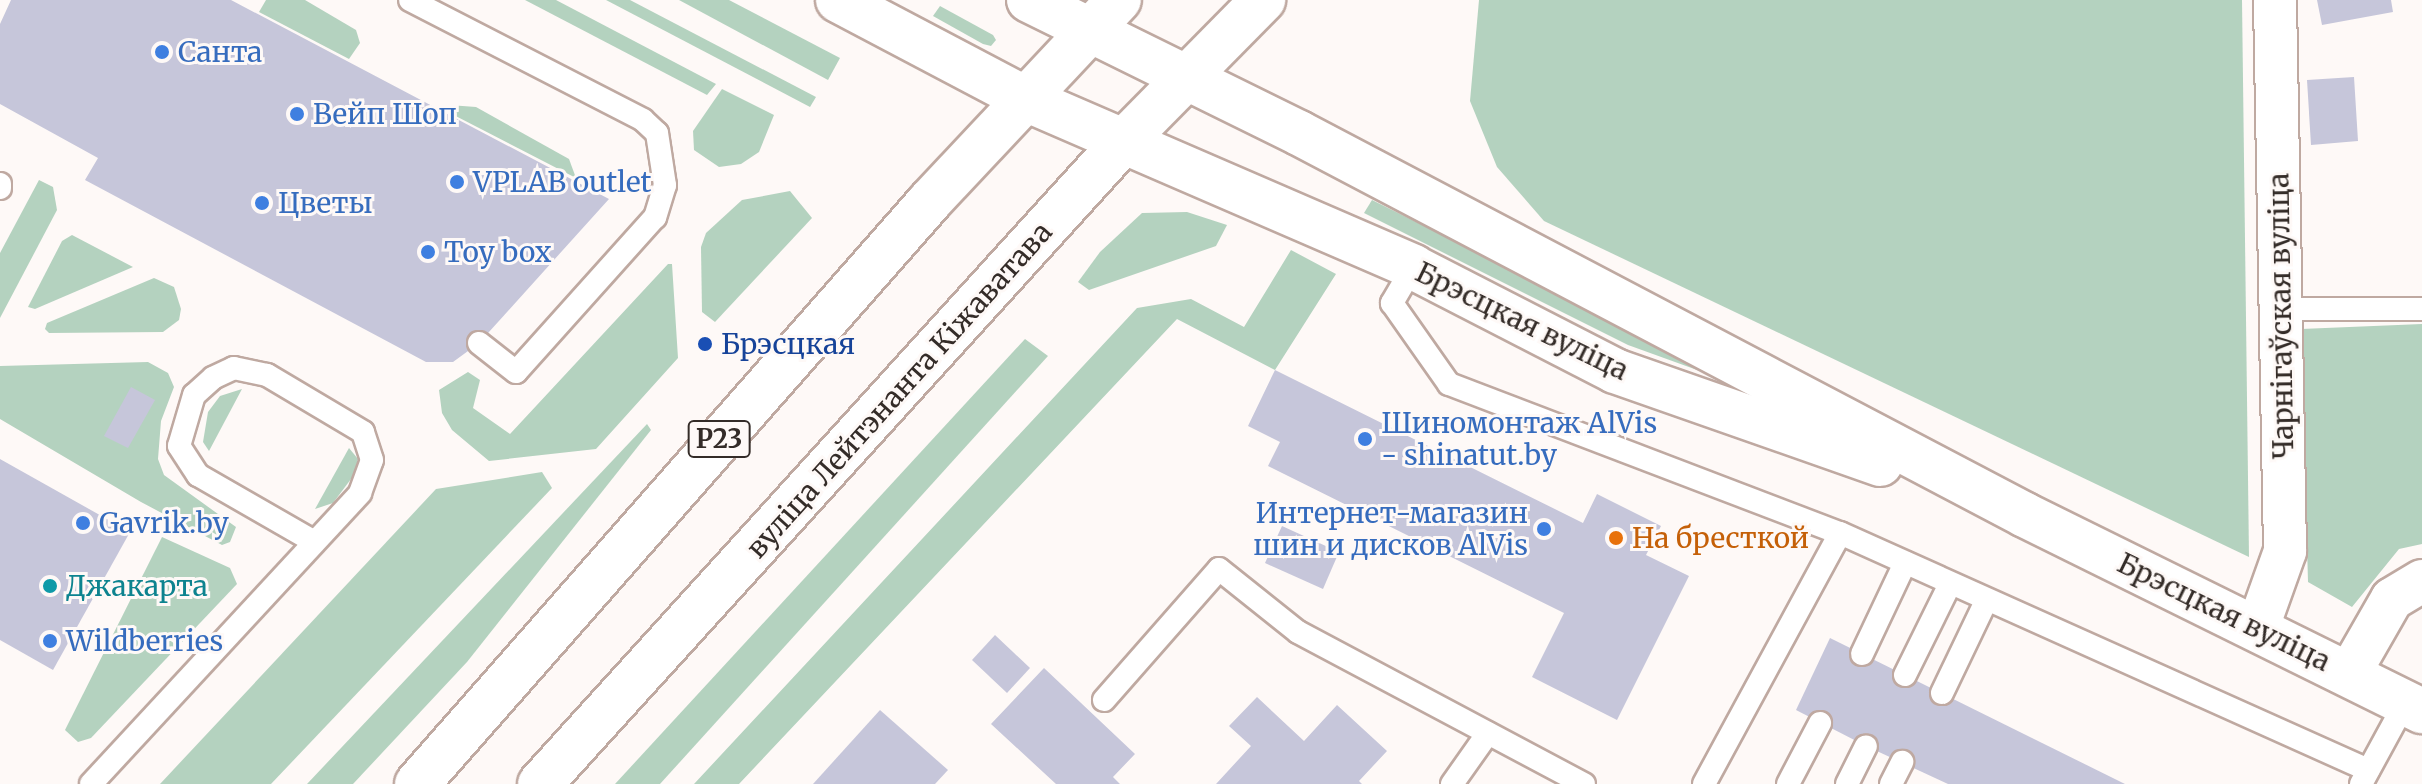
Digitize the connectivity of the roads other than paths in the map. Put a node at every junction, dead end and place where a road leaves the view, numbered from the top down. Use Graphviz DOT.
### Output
graph roads {
  1 [pos="410,0"];
  2 [pos="838,0"];
  3 [pos="1029,0"];
  4 [pos="1119,0"];
  5 [pos="1263,0"];
  6 [pos="2275,0"];
  7 [pos="1090,32"];
  8 [pos="1184,78"];
  9 [pos="1028,100"];
  10 [pos="1125,140"];
  11 [pos="1413,267"];
  12 [pos="2282,309"];
  13 [pos="2422,309"];
  14 [pos="479,343"];
  15 [pos="2025,515"];
  16 [pos="1840,533"];
  17 [pos="313,541"];
  18 [pos="1905,563"];
  19 [pos="2422,581"];
  20 [pos="1950,584"];
  21 [pos="1986,601"];
  22 [pos="2258,627"];
  23 [pos="1862,654"];
  24 [pos="2349,674"];
  25 [pos="1905,675"];
  26 [pos="1942,693"];
  27 [pos="1104,700"];
  28 [pos="2414,707"];
  29 [pos="1820,723"];
  30 [pos="1488,733"];
  31 [pos="1866,746"];
  32 [pos="1902,762"];
  33 [pos="2364,777"];
  34 [pos="91,784"];
  35 [pos="417,784"];
  36 [pos="540,784"];
  37 [pos="1452,784"];
  38 [pos="1584,784"];
  39 [pos="1704,784"];
  40 [pos="1788,784"];
  41 [pos="1847,784"];
  42 [pos="1891,784"];
  1 -- 14 [label="lane"];
  2 -- 9 [label="main road, Брэсцкая вуліца"];
  3 -- 7 [label="main road, Брэсцкая вуліца"];
  4 -- 7 [label="main road, Р23"];
  5 -- 8 [label="main road, вуліца Лейтэнанта Кіжаватава"];
  6 -- 12 [label="street, Чарнігаўская вуліца"];
  7 -- 8 [label="main road, Брэсцкая вуліца"];
  7 -- 9 [label="main road, Р23"];
  8 -- 10 [label="main road, вуліца Лейтэнанта Кіжаватава"];
  8 -- 15 [label="main road, Брэсцкая вуліца"];
  9 -- 10 [label="main road, Брэсцкая вуліца"];
  9 -- 35 [label="main road, Р23"];
  10 -- 11 [label="main road, Брэсцкая вуліца"];
  10 -- 36 [label="main road, вуліца Лейтэнанта Кіжаватава"];
  11 -- 15 [label="main road, Брэсцкая вуліца"];
  11 -- 16 [label="lane"];
  12 -- 13 [label="lane"];
  12 -- 22 [label="street, Чарнігаўская вуліца"];
  15 -- 22 [label="main road, Брэсцкая вуліца"];
  16 -- 18 [label="lane"];
  16 -- 39 [label="lane"];
  17 -- 17 [label="lane"];
  17 -- 34 [label="lane"];
  18 -- 20 [label="lane"];
  18 -- 23 [label="lane"];
  19 -- 24 [label="street"];
  20 -- 21 [label="lane"];
  20 -- 25 [label="lane"];
  21 -- 26 [label="lane"];
  21 -- 33 [label="lane"];
  22 -- 24 [label="main road, Брэсцкая вуліца"];
  24 -- 28 [label="main road, Брэсцкая вуліца"];
  27 -- 30 [label="lane"];
  28 -- 33 [label="lane"];
  29 -- 40 [label="lane"];
  30 -- 37 [label="lane"];
  30 -- 38 [label="lane"];
  31 -- 41 [label="lane"];
  32 -- 42 [label="lane"];
}
